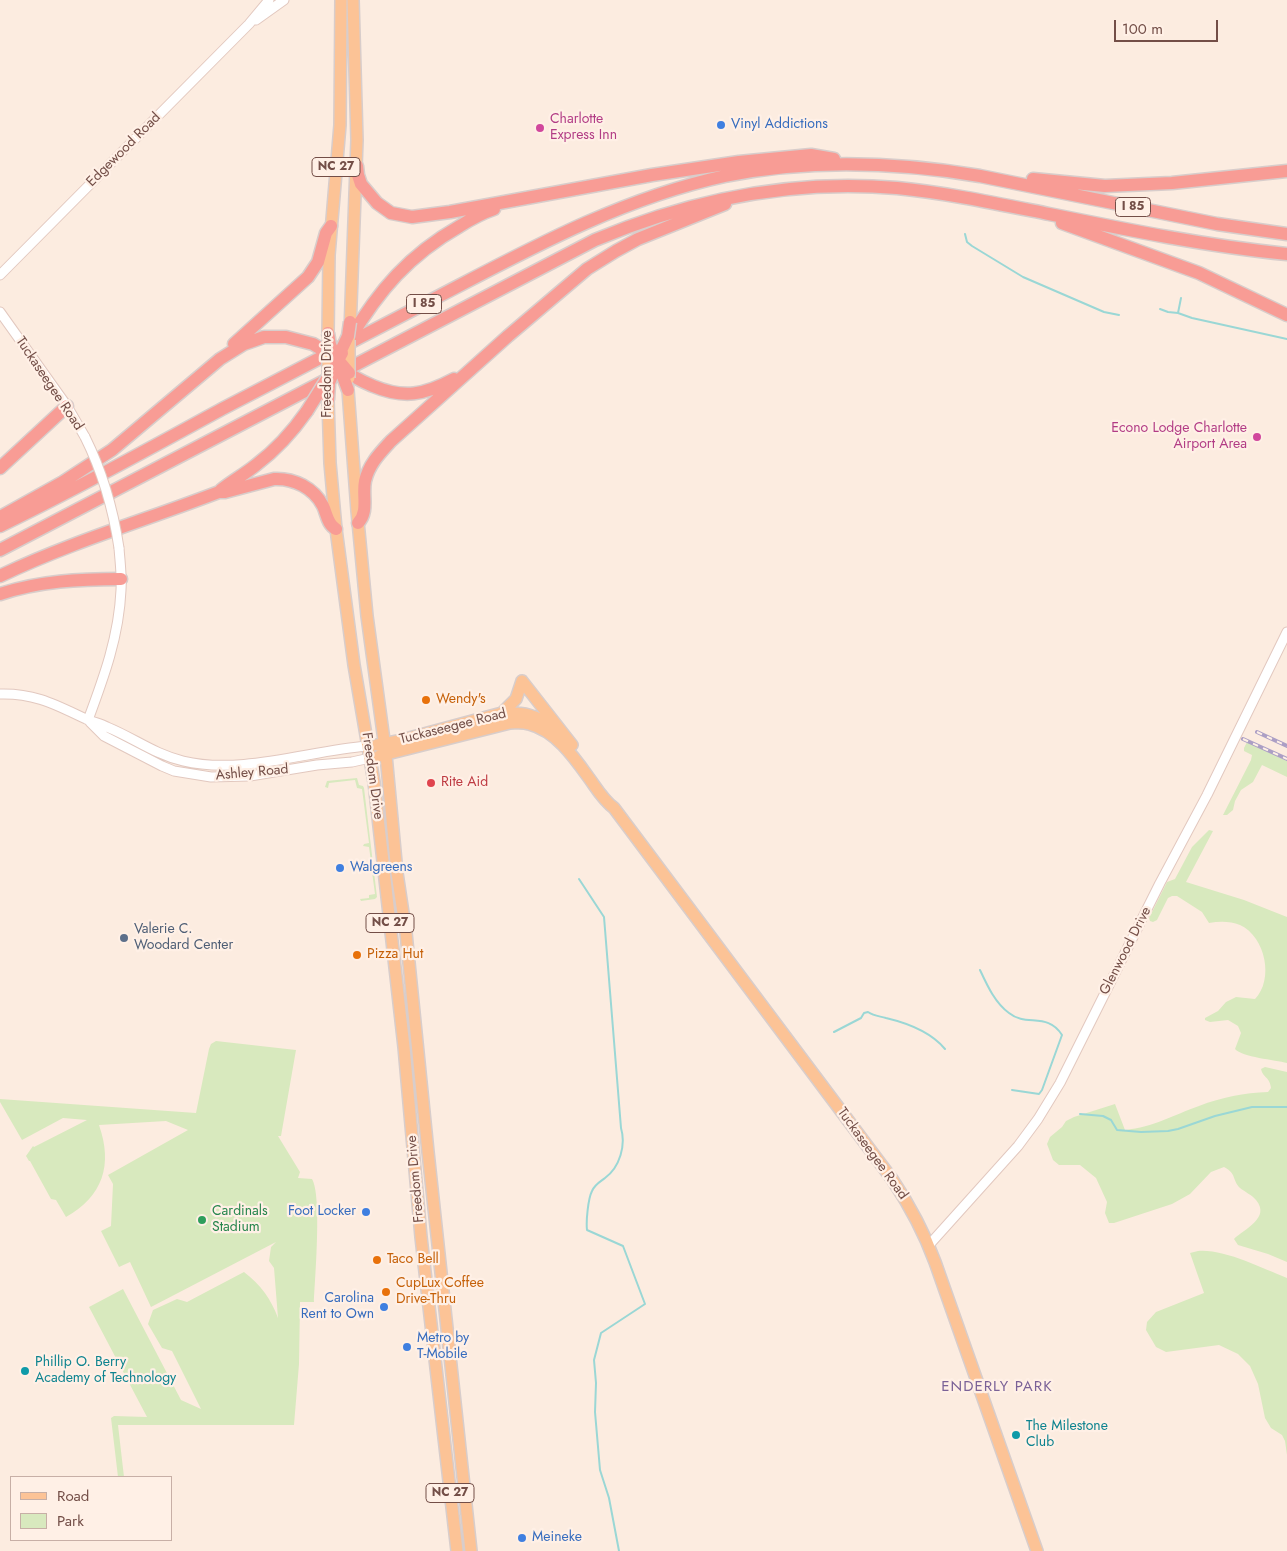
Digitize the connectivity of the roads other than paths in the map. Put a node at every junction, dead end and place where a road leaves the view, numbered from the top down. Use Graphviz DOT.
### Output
graph roads {
  1 [pos="269,0"];
  2 [pos="284,0"];
  3 [pos="340,0"];
  4 [pos="353,0"];
  5 [pos="249,24"];
  6 [pos="875,164"];
  7 [pos="357,166"];
  8 [pos="1287,171"];
  9 [pos="980,176"];
  10 [pos="751,194"];
  11 [pos="520,200"];
  12 [pos="1027,210"];
  13 [pos="331,226"];
  14 [pos="1287,234"];
  15 [pos="1287,254"];
  16 [pos="0,275"];
  17 [pos="0,312"];
  18 [pos="1287,314"];
  19 [pos="350,322"];
  20 [pos="328,333"];
  21 [pos="350,340"];
  22 [pos="220,359"];
  23 [pos="335,359"];
  24 [pos="467,372"];
  25 [pos="349,373"];
  26 [pos="328,378"];
  27 [pos="348,390"];
  28 [pos="328,400"];
  29 [pos="67,406"];
  30 [pos="0,468"];
  31 [pos="219,492"];
  32 [pos="0,516"];
  33 [pos="358,522"];
  34 [pos="0,526"];
  35 [pos="336,529"];
  36 [pos="0,550"];
  37 [pos="0,576"];
  38 [pos="121,579"];
  39 [pos="0,594"];
  40 [pos="1287,632"];
  41 [pos="526,688"];
  42 [pos="0,694"];
  43 [pos="502,713"];
  44 [pos="522,713"];
  45 [pos="88,720"];
  46 [pos="513,723"];
  47 [pos="572,745"];
  48 [pos="368,746"];
  49 [pos="385,749"];
  50 [pos="370,758"];
  51 [pos="614,808"];
  52 [pos="387,902"];
  53 [pos="406,933"];
  54 [pos="428,1152"];
  55 [pos="414,1153"];
  56 [pos="929,1245"];
  57 [pos="459,1434"];
  58 [pos="445,1435"];
  59 [pos="457,1551"];
  60 [pos="471,1551"];
  61 [pos="1037,1551"];
  1 -- 5 [label="street, Edgewood Road"];
  2 -- 5 [label="street, Edgewood Road"];
  3 -- 13 [label="main road, Freedom Drive / NC 27"];
  4 -- 7 [label="main road, Freedom Drive / NC 27"];
  5 -- 16 [label="street, Edgewood Road"];
  6 -- 9 [label="highway, I 85"];
  6 -- 11 [label="highway"];
  6 -- 34 [label="highway, I 85"];
  7 -- 11 [label="highway"];
  7 -- 19 [label="main road, Freedom Drive / NC 27"];
  8 -- 9 [label="highway"];
  9 -- 14 [label="highway, I 85"];
  10 -- 12 [label="highway, I 85"];
  10 -- 24 [label="highway"];
  10 -- 36 [label="highway, I 85"];
  11 -- 21 [label="highway"];
  12 -- 15 [label="highway, I 85"];
  12 -- 18 [label="highway"];
  13 -- 20 [label="main road, Freedom Drive / NC 27"];
  13 -- 22 [label="highway"];
  17 -- 29 [label="street, Tuckaseegee Road"];
  19 -- 21 [label="main road, Freedom Drive / NC 27, bridge"];
  19 -- 23 [label="highway, bridge"];
  20 -- 23 [label="highway, bridge"];
  21 -- 23 [label="highway, bridge"];
  21 -- 25 [label="main road, Freedom Drive / NC 27, bridge"];
  22 -- 23 [label="highway"];
  22 -- 32 [label="highway"];
  23 -- 25 [label="highway, bridge"];
  23 -- 26 [label="highway, bridge"];
  23 -- 27 [label="highway, bridge"];
  23 -- 28 [label="highway, bridge"];
  24 -- 25 [label="highway"];
  24 -- 33 [label="highway"];
  25 -- 27 [label="main road, Freedom Drive / NC 27, bridge"];
  26 -- 28 [label="main road, Freedom Drive / NC 27, bridge"];
  26 -- 31 [label="highway, bridge"];
  27 -- 33 [label="main road, Freedom Drive / NC 27"];
  28 -- 35 [label="main road, Freedom Drive / NC 27"];
  29 -- 30 [label="highway"];
  29 -- 38 [label="street, Tuckaseegee Road, bridge"];
  31 -- 35 [label="highway"];
  31 -- 37 [label="highway"];
  33 -- 49 [label="main road, Freedom Drive / NC 27"];
  35 -- 48 [label="main road, Freedom Drive / NC 27"];
  38 -- 39 [label="highway"];
  38 -- 45 [label="street, Tuckaseegee Road"];
  40 -- 56 [label="street, Glenwood Drive"];
  41 -- 43 [label="main road"];
  41 -- 44 [label="main road"];
  41 -- 47 [label="main road"];
  42 -- 45 [label="street, Ashley Road"];
  43 -- 44 [label="main road, Tuckaseegee Road"];
  43 -- 49 [label="main road, Tuckaseegee Road"];
  44 -- 46 [label="main road"];
  44 -- 47 [label="main road, Tuckaseegee Road"];
  45 -- 48 [label="street, Ashley Road"];
  45 -- 50 [label="street, Ashley Road"];
  46 -- 49 [label="main road, Tuckaseegee Road"];
  46 -- 51 [label="main road, Tuckaseegee Road"];
  47 -- 51 [label="main road, Tuckaseegee Road"];
  48 -- 49 [label="main road, Tuckaseegee Road"];
  48 -- 50 [label="main road, Freedom Drive / NC 27"];
  49 -- 50 [label="main road, Tuckaseegee Road"];
  49 -- 53 [label="main road, Freedom Drive / NC 27"];
  50 -- 52 [label="main road, Freedom Drive / NC 27"];
  51 -- 56 [label="main road, Tuckaseegee Road"];
  52 -- 53 [label="main road"];
  52 -- 55 [label="main road, Freedom Drive / NC 27"];
  53 -- 54 [label="main road, Freedom Drive / NC 27"];
  54 -- 55 [label="main road"];
  54 -- 57 [label="main road, Freedom Drive / NC 27"];
  55 -- 58 [label="main road, Freedom Drive / NC 27"];
  56 -- 61 [label="main road, Tuckaseegee Road"];
  57 -- 58 [label="main road"];
  57 -- 60 [label="main road, Freedom Drive / NC 27"];
  58 -- 59 [label="main road, Freedom Drive / NC 27"];
}
